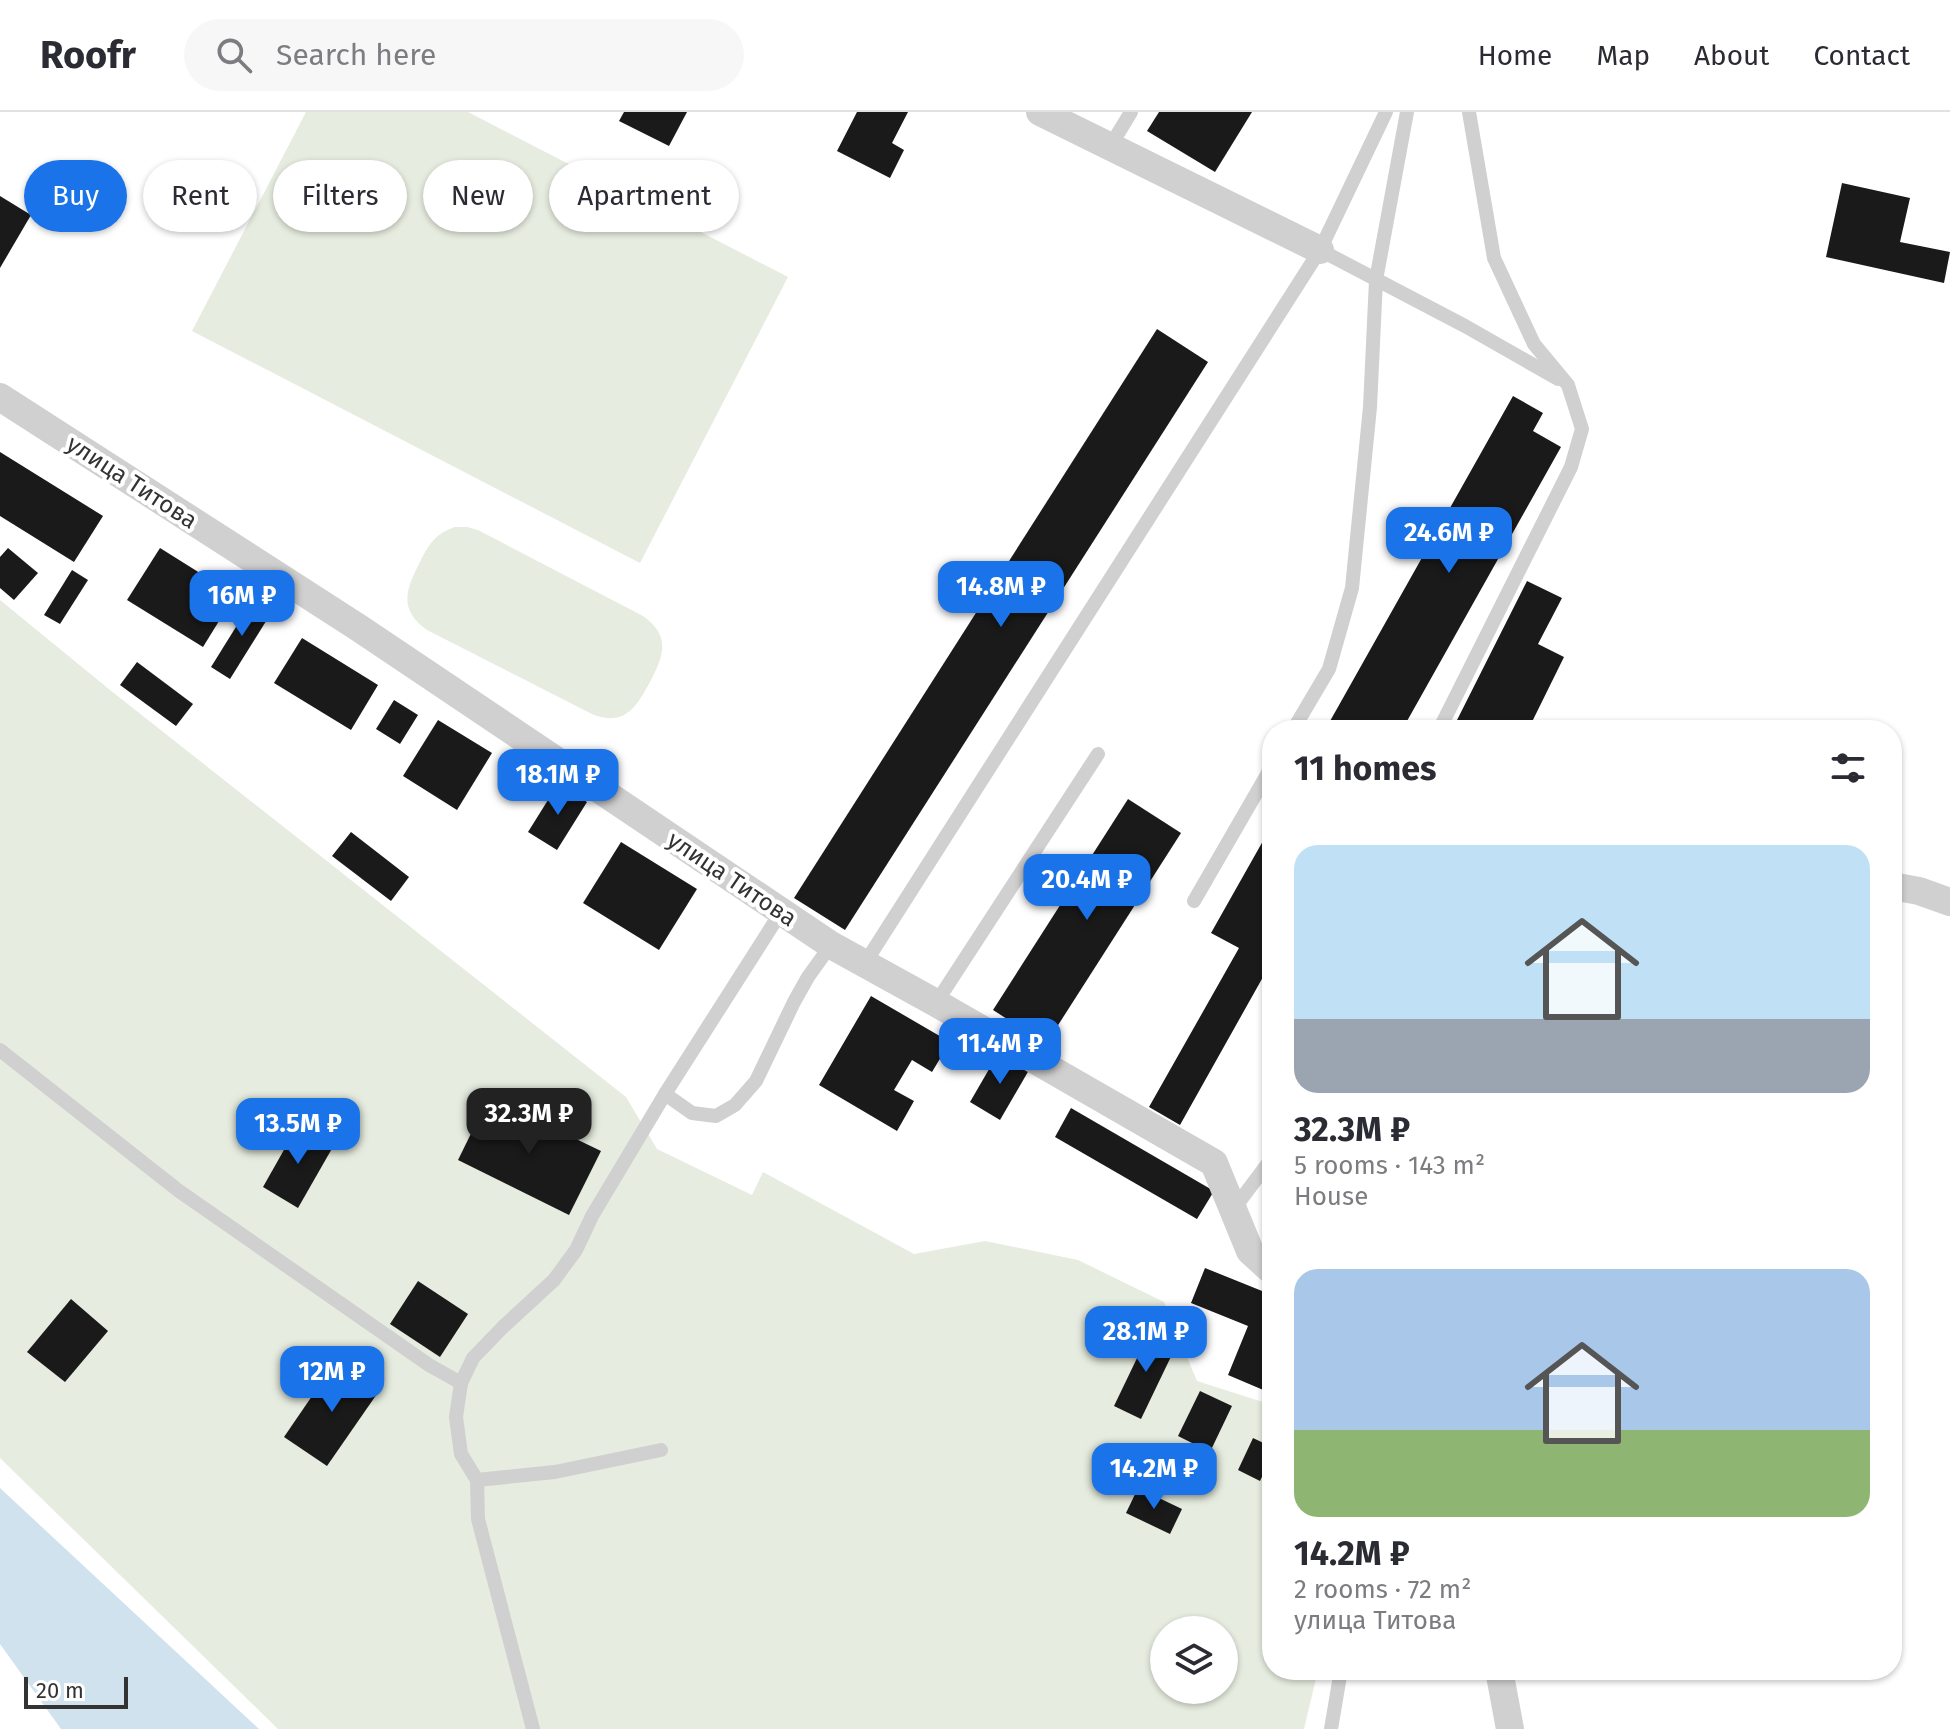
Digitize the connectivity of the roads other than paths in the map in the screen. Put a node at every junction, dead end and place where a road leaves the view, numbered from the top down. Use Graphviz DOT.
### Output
graph roads {
  1 [pos="1040,112"];
  2 [pos="1131,112"];
  3 [pos="1386,112"];
  4 [pos="1407,112"];
  5 [pos="1469,112"];
  6 [pos="1111,145"];
  7 [pos="1320,250"];
  8 [pos="1376,280"];
  9 [pos="1568,385"];
  10 [pos="0,397"];
  11 [pos="1299,720"];
  12 [pos="1444,720"];
  13 [pos="1098,754"];
  14 [pos="1262,783"];
  15 [pos="1950,881"];
  16 [pos="1905,888"];
  17 [pos="1194,901"];
  18 [pos="1950,902"];
  19 [pos="781,912"];
  20 [pos="831,945"];
  21 [pos="865,963"];
  22 [pos="936,1003"];
  23 [pos="0,1050"];
  24 [pos="665,1094"];
  25 [pos="1262,1171"];
  26 [pos="1233,1210"];
  27 [pos="1262,1262"];
  28 [pos="461,1383"];
  29 [pos="661,1450"];
  30 [pos="477,1480"];
  31 [pos="1339,1680"];
  32 [pos="1501,1680"];
  33 [pos="533,1729"];
  34 [pos="1331,1729"];
  35 [pos="1510,1729"];
  1 -- 6 [label="street"];
  2 -- 6 [label="lane"];
  3 -- 7 [label="lane"];
  4 -- 8 [label="lane"];
  5 -- 9 [label="lane"];
  6 -- 7 [label="street"];
  7 -- 8 [label="lane"];
  7 -- 21 [label="lane"];
  8 -- 9 [label="lane"];
  8 -- 11 [label="lane"];
  9 -- 12 [label="lane"];
  10 -- 19 [label="street, улица Титова"];
  13 -- 22 [label="lane"];
  14 -- 17 [label="lane"];
  15 -- 16 [label="street"];
  16 -- 18 [label="street"];
  19 -- 20 [label="street, улица Титова"];
  19 -- 24 [label="lane"];
  20 -- 21 [label="street, улица Титова"];
  20 -- 24 [label="lane"];
  21 -- 22 [label="street, улица Титова"];
  22 -- 26 [label="street, улица Титова"];
  23 -- 28 [label="lane"];
  24 -- 28 [label="lane"];
  25 -- 26 [label="lane"];
  26 -- 27 [label="street, улица Титова"];
  28 -- 30 [label="lane"];
  29 -- 30 [label="lane"];
  30 -- 33 [label="lane"];
  31 -- 34 [label="lane"];
  32 -- 35 [label="street"];
}
